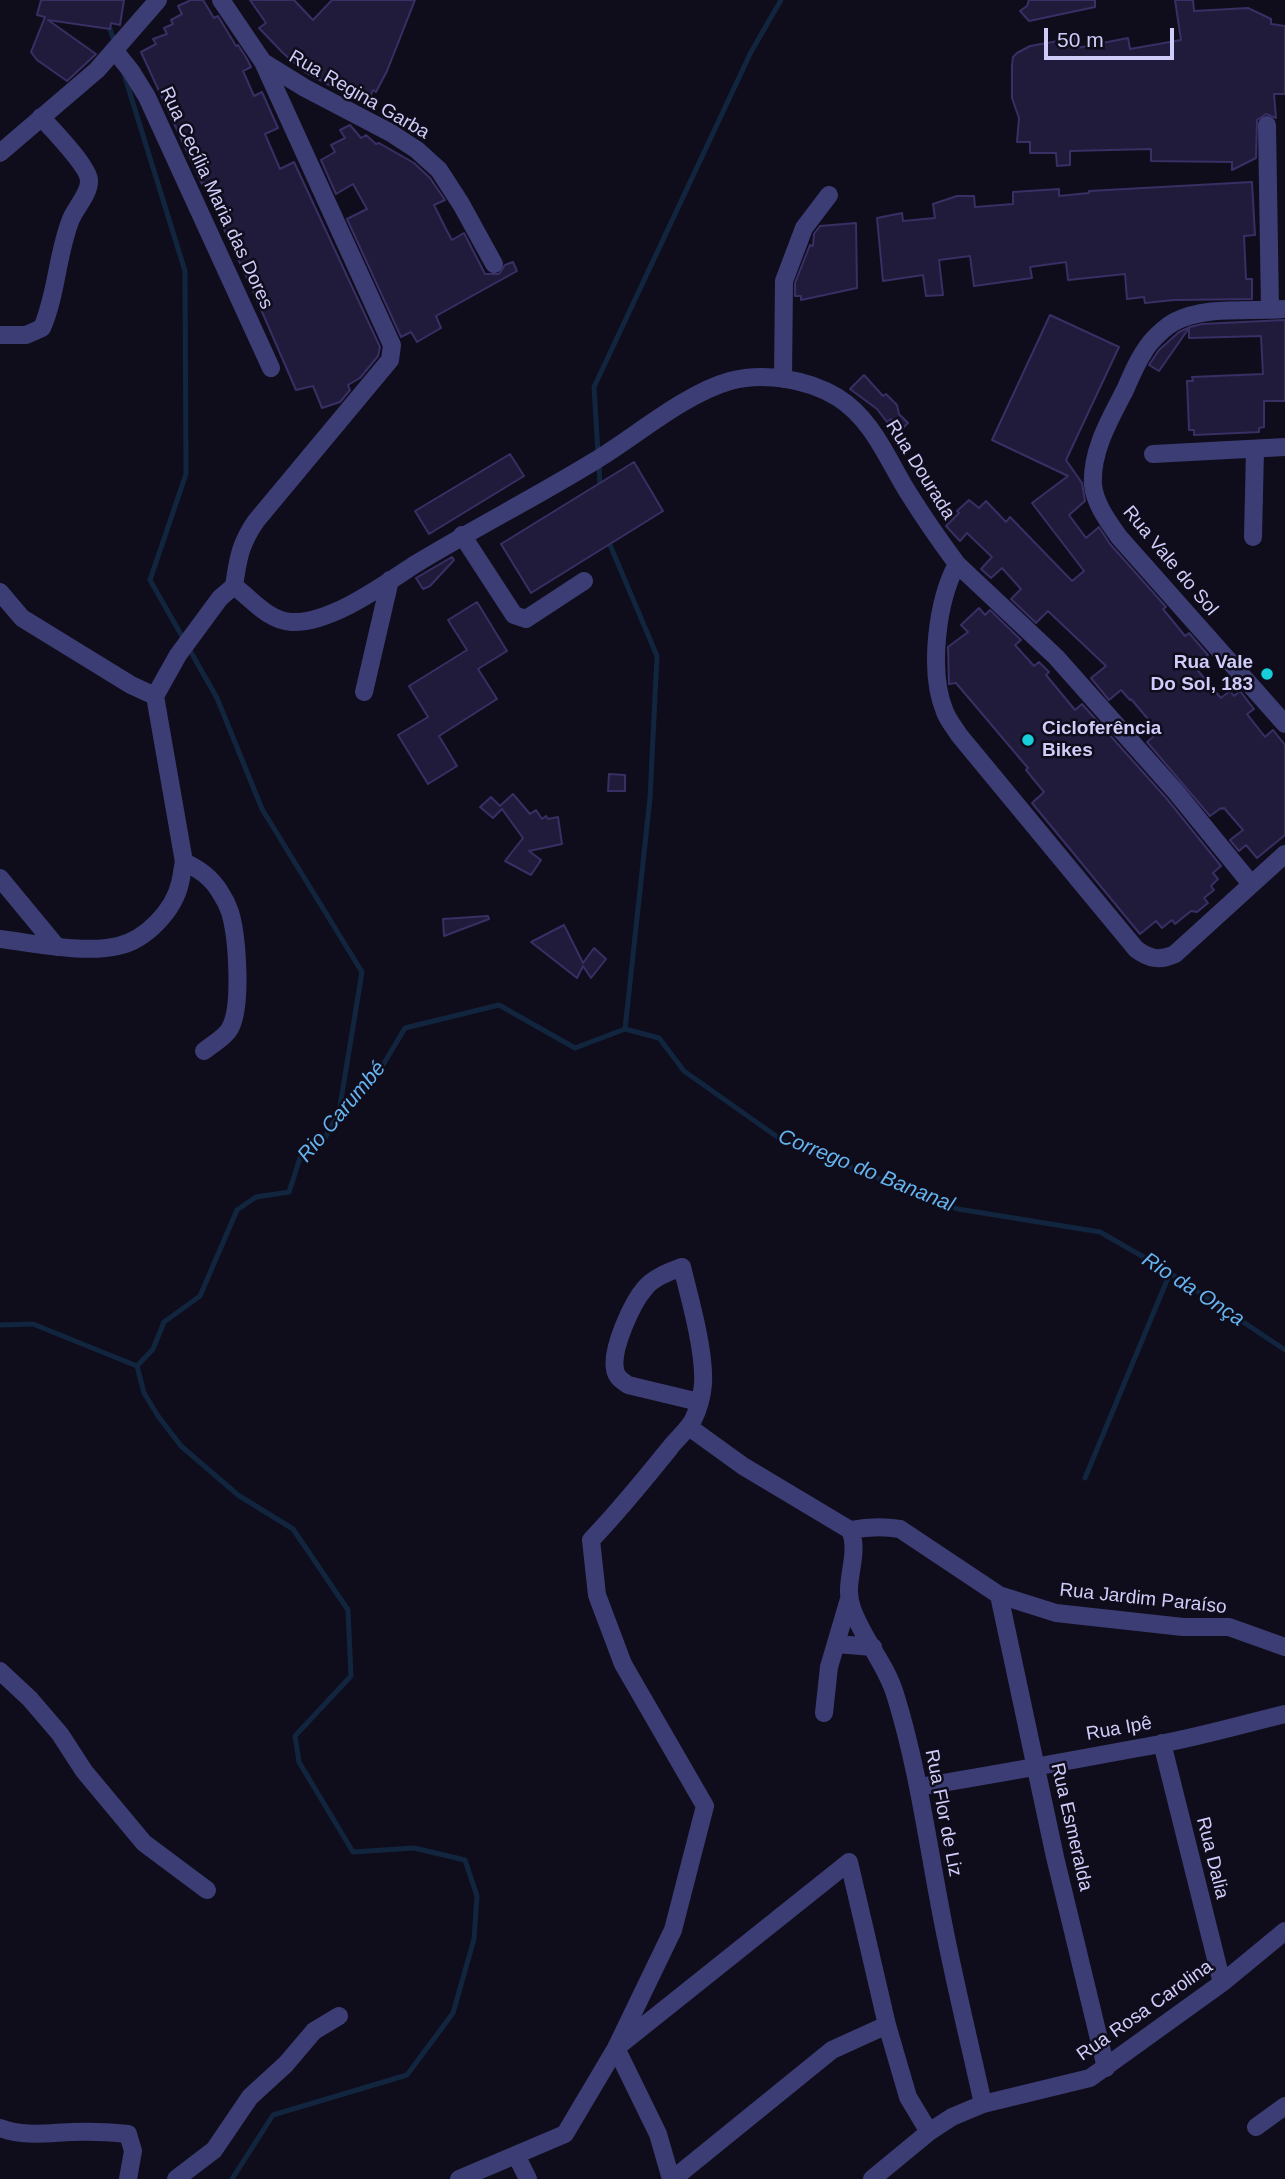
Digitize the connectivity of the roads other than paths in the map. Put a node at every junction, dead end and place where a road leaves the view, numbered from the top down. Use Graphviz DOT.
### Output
graph roads {
  1 [pos="158,0"];
  2 [pos="221,0"];
  3 [pos="115,51"];
  4 [pos="263,62"];
  5 [pos="40,117"];
  6 [pos="1267,125"];
  7 [pos="3,142"];
  8 [pos="829,195"];
  9 [pos="494,264"];
  10 [pos="1278,310"];
  11 [pos="0,335"];
  12 [pos="271,368"];
  13 [pos="783,379"];
  14 [pos="1285,447"];
  15 [pos="1255,450"];
  16 [pos="1153,453"];
  17 [pos="462,535"];
  18 [pos="1253,537"];
  19 [pos="957,564"];
  20 [pos="390,580"];
  21 [pos="584,581"];
  22 [pos="234,586"];
  23 [pos="0,592"];
  24 [pos="364,692"];
  25 [pos="155,696"];
  26 [pos="1285,724"];
  27 [pos="1285,854"];
  28 [pos="184,862"];
  29 [pos="0,878"];
  30 [pos="1251,884"];
  31 [pos="0,939"];
  32 [pos="57,947"];
  33 [pos="204,1051"];
  34 [pos="699,1402"];
  35 [pos="689,1427"];
  36 [pos="852,1535"];
  37 [pos="999,1595"];
  38 [pos="849,1599"];
  39 [pos="836,1644"];
  40 [pos="873,1647"];
  41 [pos="1285,1647"];
  42 [pos="0,1671"];
  43 [pos="824,1713"];
  44 [pos="1285,1714"];
  45 [pos="1162,1743"];
  46 [pos="1035,1768"];
  47 [pos="918,1787"];
  48 [pos="207,1890"];
  49 [pos="1285,1931"];
  50 [pos="1222,1983"];
  51 [pos="339,2016"];
  52 [pos="887,2025"];
  53 [pos="616,2048"];
  54 [pos="1107,2068"];
  55 [pos="984,2104"];
  56 [pos="1285,2106"];
  57 [pos="1256,2127"];
  58 [pos="0,2128"];
  59 [pos="929,2132"];
  60 [pos="516,2155"];
  61 [pos="128,2179"];
  62 [pos="176,2179"];
  63 [pos="459,2179"];
  64 [pos="528,2179"];
  65 [pos="672,2179"];
  66 [pos="872,2179"];
  1 -- 3 [label="street"];
  2 -- 4 [label="street, Rua Regina Garba"];
  3 -- 5 [label="street"];
  3 -- 12 [label="street, Rua Cecília Maria das Dores"];
  4 -- 9 [label="street, Rua Regina Garba"];
  4 -- 22 [label="street"];
  5 -- 7 [label="street"];
  5 -- 11 [label="street"];
  6 -- 10 [label="street"];
  8 -- 13 [label="street"];
  10 -- 26 [label="street, Rua Vale do Sol"];
  13 -- 17 [label="street, Rua Dourada"];
  13 -- 19 [label="street, Rua Dourada"];
  14 -- 15 [label="street"];
  15 -- 16 [label="street"];
  15 -- 18 [label="street"];
  17 -- 20 [label="street, Rua Dourada"];
  17 -- 21 [label="street"];
  19 -- 30 [label="street, Rua Dourada"];
  19 -- 30 [label="street"];
  20 -- 22 [label="street, Rua Dourada"];
  20 -- 24 [label="street"];
  22 -- 25 [label="street"];
  23 -- 25 [label="street"];
  25 -- 28 [label="street"];
  27 -- 30 [label="street"];
  28 -- 32 [label="street"];
  28 -- 33 [label="street"];
  29 -- 32 [label="street"];
  31 -- 32 [label="street"];
  34 -- 34 [label="street"];
  34 -- 35 [label="street"];
  35 -- 36 [label="street"];
  35 -- 53 [label="street"];
  36 -- 37 [label="street, Rua Jardim Paraíso"];
  36 -- 38 [label="street, Rua Flor de Liz"];
  37 -- 41 [label="street, Rua Jardim Paraíso"];
  37 -- 46 [label="street, Rua Esmeralda"];
  38 -- 39 [label="street"];
  38 -- 40 [label="street, Rua Flor de Liz"];
  39 -- 40 [label="street"];
  39 -- 43 [label="street"];
  40 -- 47 [label="street, Rua Flor de Liz"];
  42 -- 48 [label="street"];
  44 -- 45 [label="street, Rua Ipê"];
  45 -- 46 [label="street, Rua Ipê"];
  45 -- 50 [label="street, Rua Dalia"];
  46 -- 47 [label="street, Rua Ipê"];
  46 -- 54 [label="street, Rua Esmeralda"];
  47 -- 55 [label="street, Rua Flor de Liz"];
  49 -- 50 [label="street, Rua Rosa Carolina"];
  50 -- 54 [label="street, Rua Rosa Carolina"];
  51 -- 62 [label="street"];
  52 -- 53 [label="street"];
  52 -- 59 [label="street"];
  52 -- 65 [label="street"];
  53 -- 60 [label="street"];
  53 -- 65 [label="street"];
  54 -- 55 [label="street, Rua Rosa Carolina"];
  55 -- 59 [label="street, Rua Rosa Carolina"];
  56 -- 57 [label="street"];
  58 -- 61 [label="street"];
  59 -- 66 [label="street, Rua Rosa Carolina"];
  60 -- 63 [label="street"];
  60 -- 64 [label="street"];
}
